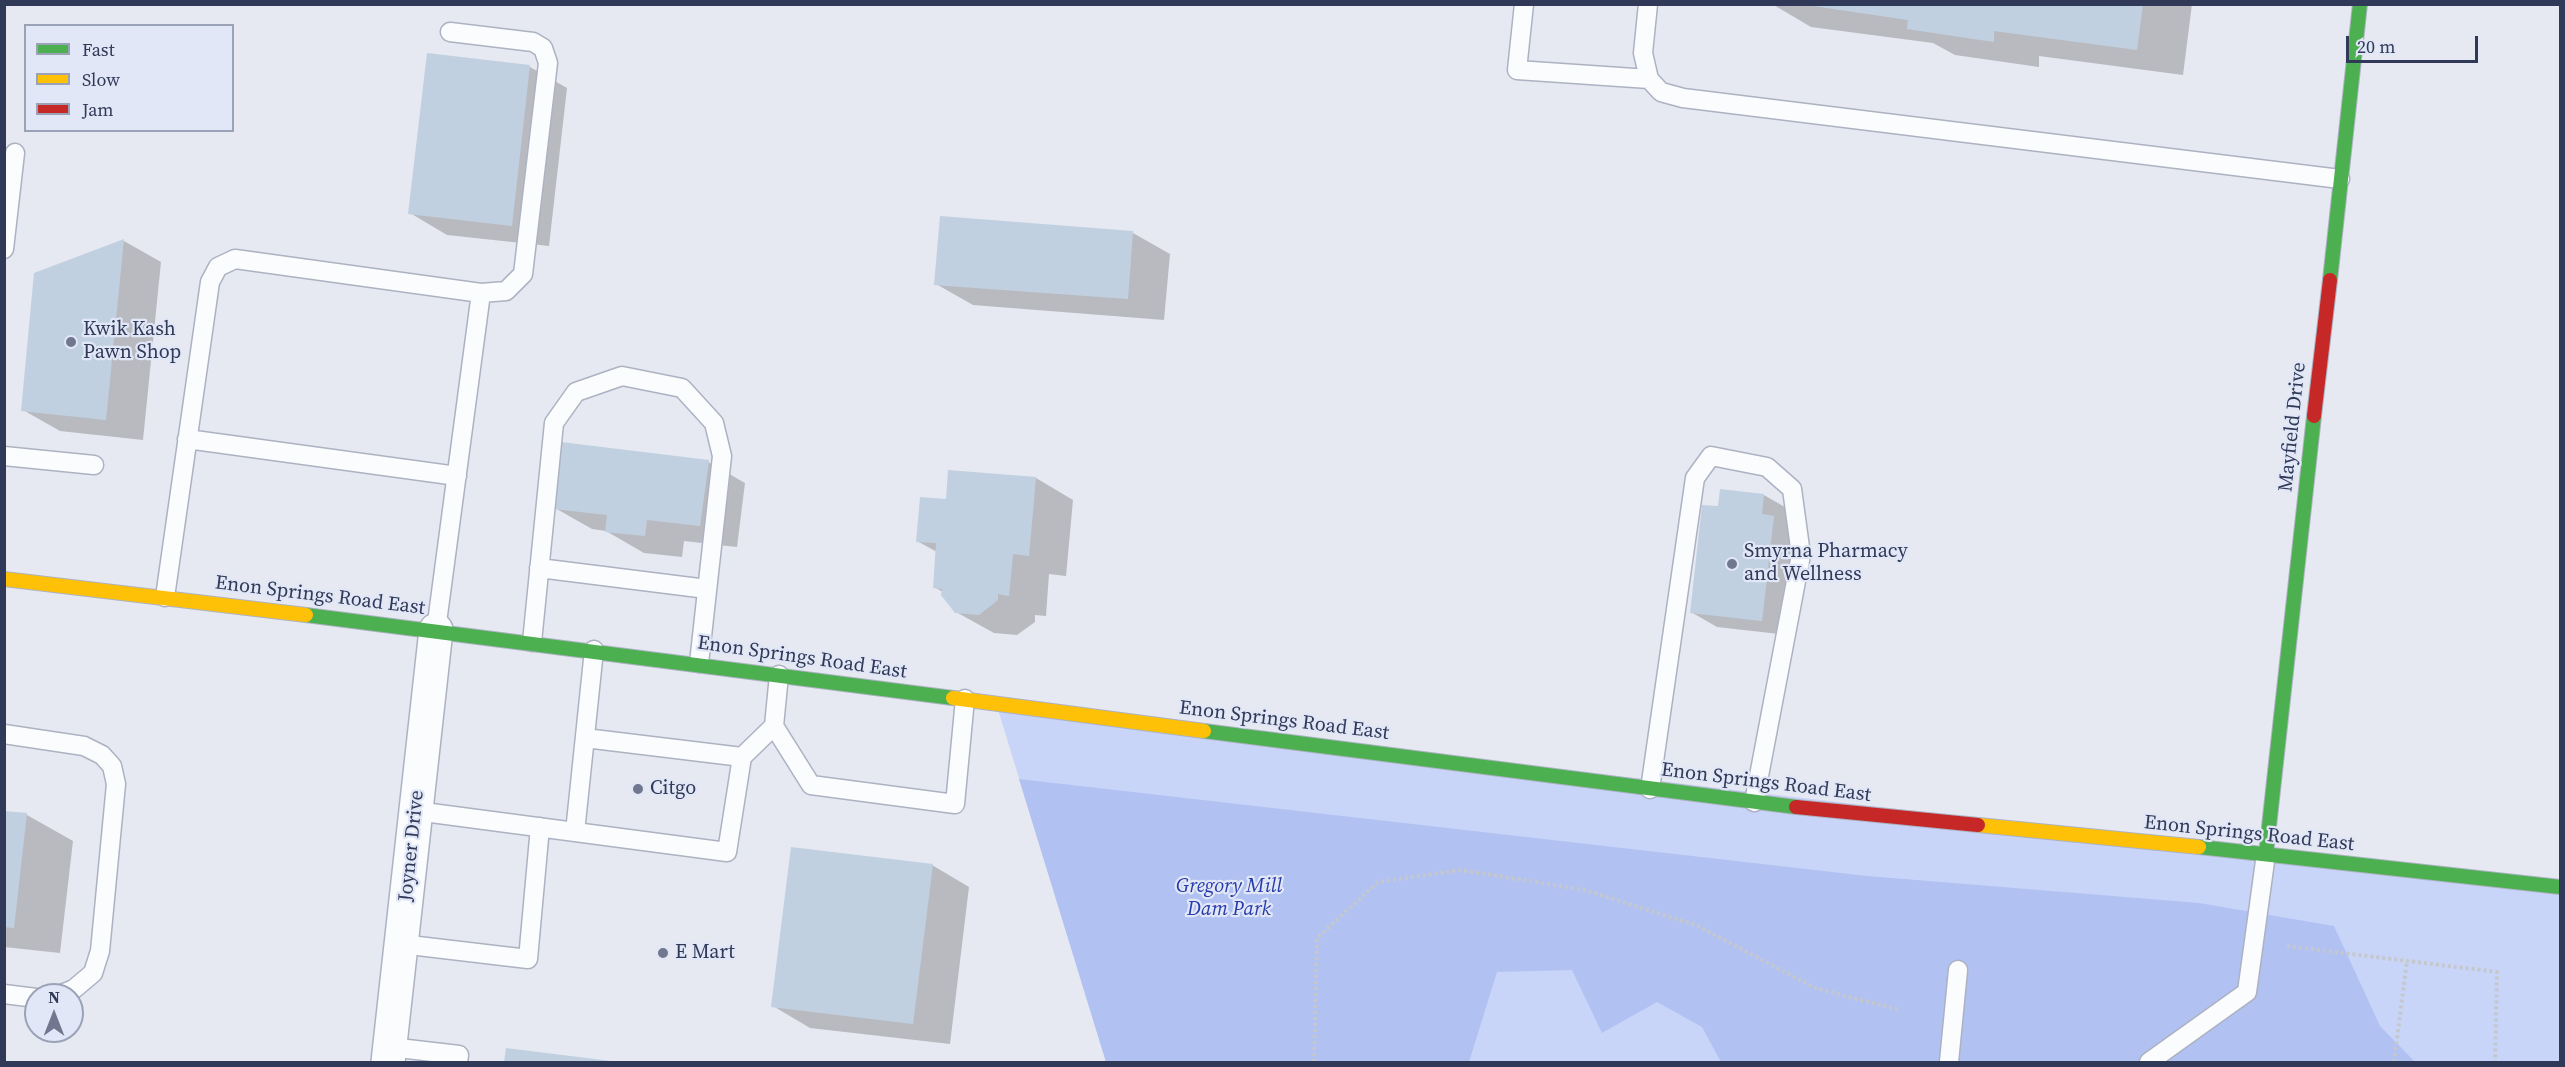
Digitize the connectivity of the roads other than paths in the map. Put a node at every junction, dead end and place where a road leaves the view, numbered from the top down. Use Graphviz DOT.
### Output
graph roads {
  1 [pos="1524,4"];
  2 [pos="1648,4"];
  3 [pos="2360,4"];
  4 [pos="450,32"];
  5 [pos="1649,79"];
  6 [pos="15,153"];
  7 [pos="2340,179"];
  8 [pos="4,249"];
  9 [pos="482,293"];
  10 [pos="187,439"];
  11 [pos="4,456"];
  12 [pos="94,465"];
  13 [pos="457,476"];
  14 [pos="539,568"];
  15 [pos="4,579"];
  16 [pos="707,589"];
  17 [pos="165,597"];
  18 [pos="436,630"];
  19 [pos="532,642"];
  20 [pos="594,650"];
  21 [pos="699,663"];
  22 [pos="779,675"];
  23 [pos="965,699"];
  24 [pos="774,726"];
  25 [pos="4,734"];
  26 [pos="585,738"];
  27 [pos="742,757"];
  28 [pos="1650,789"];
  29 [pos="1754,802"];
  30 [pos="416,811"];
  31 [pos="540,827"];
  32 [pos="574,832"];
  33 [pos="2266,854"];
  34 [pos="2560,887"];
  35 [pos="401,944"];
  36 [pos="1958,970"];
  37 [pos="81,983"];
  38 [pos="4,994"];
  39 [pos="24,996"];
  40 [pos="389,1055"];
  41 [pos="459,1062"];
  42 [pos="1949,1062"];
  43 [pos="2149,1062"];
  1 -- 5 [label="lane"];
  2 -- 5 [label="lane"];
  3 -- 7 [label="street, Mayfield Drive"];
  4 -- 9 [label="lane"];
  5 -- 7 [label="lane"];
  6 -- 8 [label="lane"];
  7 -- 33 [label="street, Mayfield Drive"];
  9 -- 10 [label="lane"];
  9 -- 13 [label="lane"];
  10 -- 13 [label="lane"];
  10 -- 17 [label="lane"];
  11 -- 12 [label="lane"];
  13 -- 18 [label="lane"];
  14 -- 16 [label="lane"];
  14 -- 16 [label="lane"];
  14 -- 19 [label="lane"];
  15 -- 17 [label="street, Enon Springs Road East"];
  16 -- 21 [label="lane"];
  17 -- 18 [label="street, Enon Springs Road East"];
  18 -- 19 [label="street, Enon Springs Road East"];
  18 -- 30 [label="street, Joyner Drive"];
  19 -- 20 [label="street, Enon Springs Road East"];
  20 -- 21 [label="street, Enon Springs Road East"];
  20 -- 26 [label="lane"];
  21 -- 22 [label="street, Enon Springs Road East"];
  22 -- 23 [label="street, Enon Springs Road East"];
  22 -- 24 [label="lane"];
  23 -- 24 [label="lane"];
  23 -- 28 [label="street, Enon Springs Road East"];
  24 -- 27 [label="lane"];
  25 -- 37 [label="lane"];
  26 -- 27 [label="lane"];
  26 -- 32 [label="lane"];
  27 -- 32 [label="lane"];
  28 -- 29 [label="street, Enon Springs Road East"];
  28 -- 29 [label="lane"];
  29 -- 33 [label="street, Enon Springs Road East"];
  30 -- 31 [label="lane"];
  30 -- 35 [label="street, Joyner Drive"];
  31 -- 32 [label="lane"];
  31 -- 35 [label="lane"];
  33 -- 34 [label="street, Enon Springs Road East"];
  33 -- 43 [label="lane"];
  35 -- 40 [label="street, Joyner Drive"];
  36 -- 42 [label="lane"];
  38 -- 39 [label="lane"];
  40 -- 41 [label="lane"];
}
